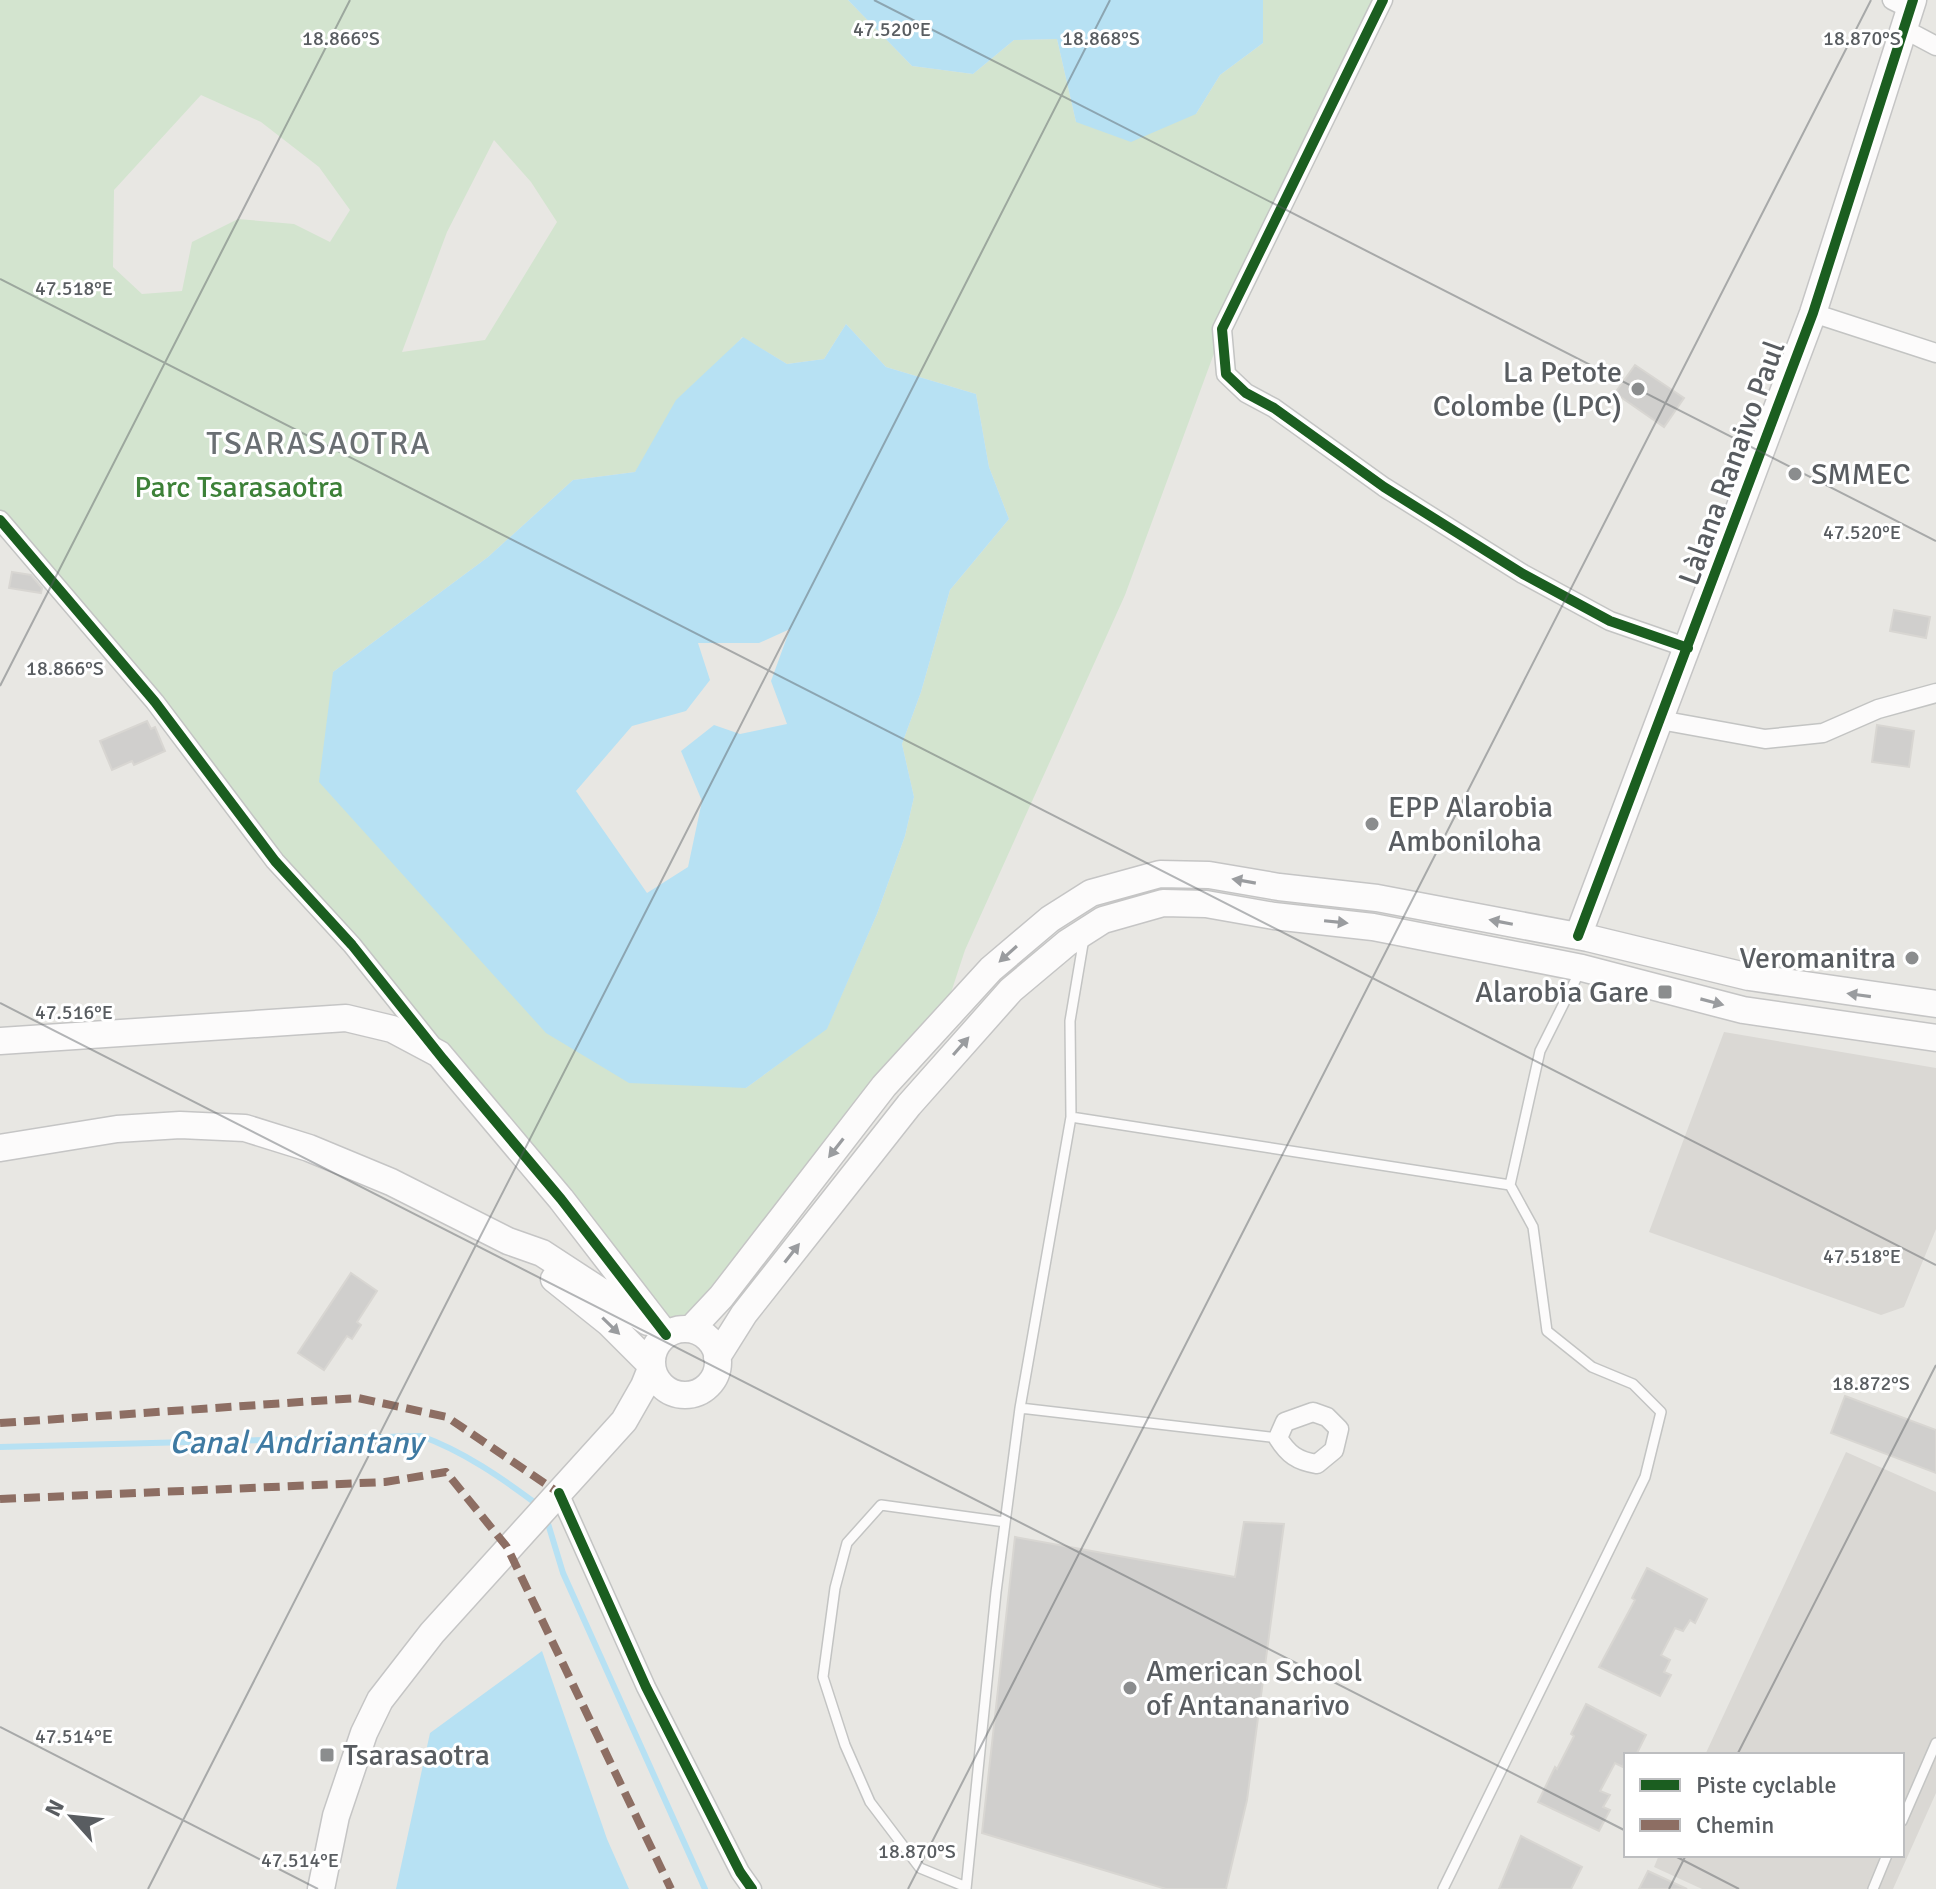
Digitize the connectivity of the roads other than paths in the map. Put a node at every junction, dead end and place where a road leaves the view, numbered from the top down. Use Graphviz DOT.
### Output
graph roads {
  1 [pos="1383,0"];
  2 [pos="1905,10"];
  3 [pos="1936,46"];
  4 [pos="1813,313"];
  5 [pos="1936,353"];
  6 [pos="0,520"];
  7 [pos="1688,648"];
  8 [pos="1936,693"];
  9 [pos="1660,720"];
  10 [pos="1085,931"];
  11 [pos="1578,936"];
  12 [pos="1574,966"];
  13 [pos="1936,1004"];
  14 [pos="1936,1038"];
  15 [pos="0,1041"];
  16 [pos="439,1054"];
  17 [pos="1071,1117"];
  18 [pos="0,1148"];
  19 [pos="1510,1185"];
  20 [pos="592,1239"];
  21 [pos="508,1241"];
  22 [pos="563,1266"];
  23 [pos="679,1332"];
  24 [pos="717,1357"];
  25 [pos="652,1366"];
  26 [pos="679,1394"];
  27 [pos="1020,1408"];
  28 [pos="624,1421"];
  29 [pos="1278,1438"];
  30 [pos="559,1493"];
  31 [pos="1005,1522"];
  32 [pos="1936,1743"];
  33 [pos="1904,1816"];
  34 [pos="1886,1857"];
  35 [pos="966,1888"];
  36 [pos="321,1889"];
  37 [pos="752,1889"];
  38 [pos="1443,1889"];
  39 [pos="1873,1889"];
  1 -- 7 [label="street"];
  2 -- 3 [label="street"];
  2 -- 4 [label="main road, Làlana Ranaivo Paul"];
  4 -- 5 [label="street"];
  4 -- 7 [label="main road, Làlana Ranaivo Paul"];
  6 -- 16 [label="street"];
  7 -- 9 [label="main road, Làlana Ranaivo Paul"];
  8 -- 9 [label="street"];
  9 -- 11 [label="main road, Làlana Ranaivo Paul"];
  10 -- 12 [label="main road, one-way"];
  10 -- 17 [label="lane"];
  24 -- 10 [label="main road, one-way"];
  13 -- 11 [label="main road, one-way"];
  11 -- 23 [label="main road, one-way"];
  12 -- 14 [label="main road, one-way"];
  12 -- 19 [label="lane"];
  15 -- 16 [label="main road"];
  16 -- 20 [label="main road"];
  17 -- 19 [label="lane"];
  17 -- 27 [label="lane"];
  18 -- 21 [label="main road"];
  19 -- 38 [label="lane"];
  20 -- 22 [label="main road"];
  20 -- 23 [label="main road"];
  21 -- 22 [label="main road"];
  21 -- 25 [label="main road, one-way"];
  22 -- 23 [label="main road"];
  23 -- 24 [label="main road"];
  23 -- 25 [label="main road"];
  24 -- 26 [label="main road"];
  25 -- 26 [label="main road"];
  25 -- 28 [label="main road"];
  26 -- 28 [label="main road"];
  27 -- 29 [label="lane"];
  27 -- 31 [label="lane"];
  28 -- 30 [label="main road"];
  30 -- 36 [label="main road"];
  30 -- 37 [label="street"];
  31 -- 35 [label="lane"];
  31 -- 35 [label="lane"];
  32 -- 33 [label="lane"];
  34 -- 39 [label="lane"];
}
